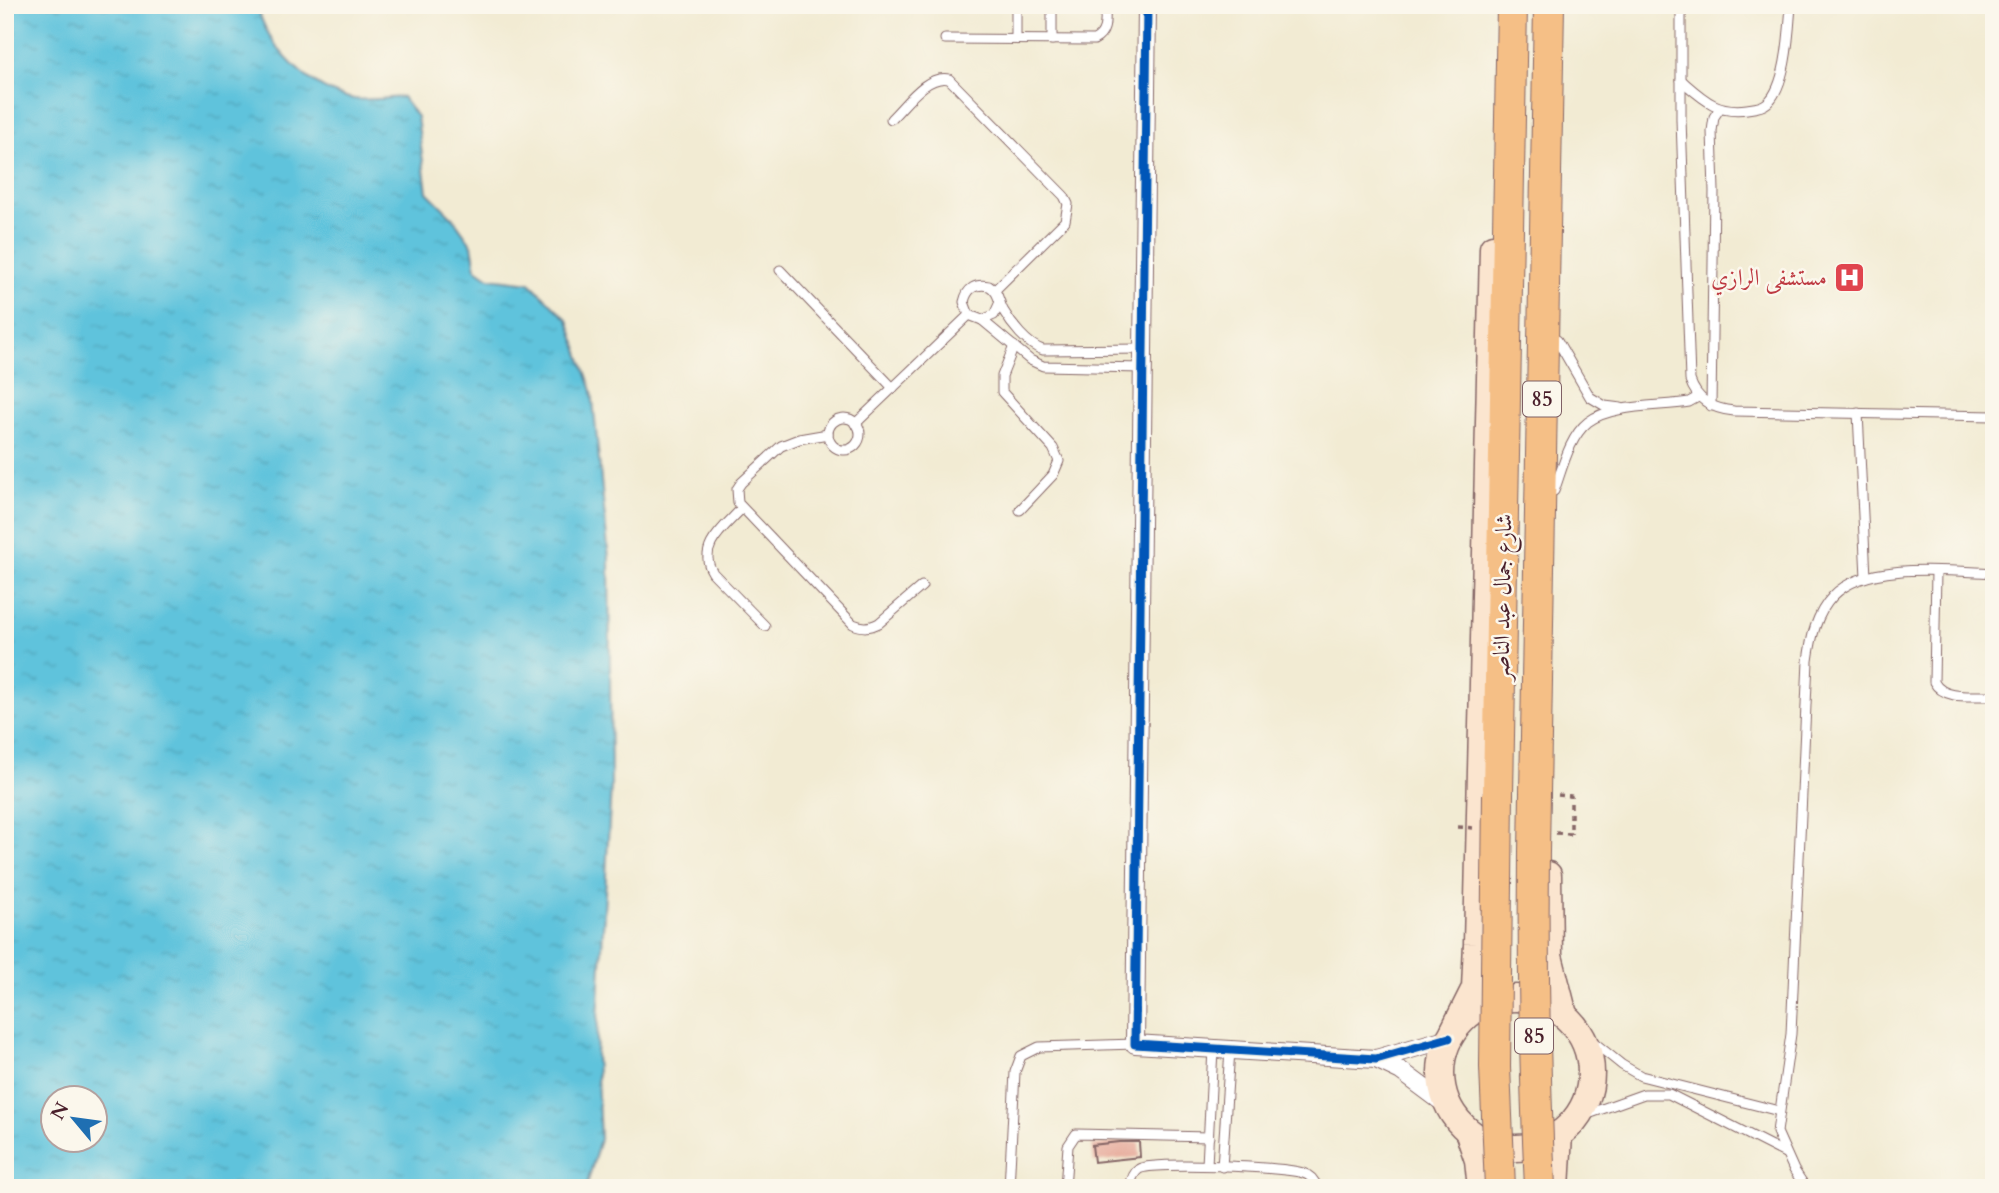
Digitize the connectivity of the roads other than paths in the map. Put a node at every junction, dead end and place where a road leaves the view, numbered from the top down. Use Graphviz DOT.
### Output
graph roads {
  1 [pos="1016,5"];
  2 [pos="1052,5"];
  3 [pos="1105,5"];
  4 [pos="1147,5"];
  5 [pos="1498,5"];
  6 [pos="1512,5"];
  7 [pos="1549,5"];
  8 [pos="1562,5"];
  9 [pos="1681,5"];
  10 [pos="1791,5"];
  11 [pos="944,39"];
  12 [pos="1016,39"];
  13 [pos="1052,40"];
  14 [pos="1681,80"];
  15 [pos="1720,108"];
  16 [pos="891,119"];
  17 [pos="780,270"];
  18 [pos="995,290"];
  19 [pos="1000,302"];
  20 [pos="970,314"];
  21 [pos="982,320"];
  22 [pos="1557,340"];
  23 [pos="1014,346"];
  24 [pos="1143,348"];
  25 [pos="1143,368"];
  26 [pos="892,388"];
  27 [pos="1698,397"];
  28 [pos="1711,406"];
  29 [pos="1630,409"];
  30 [pos="1858,413"];
  31 [pos="1994,416"];
  32 [pos="855,424"];
  33 [pos="828,434"];
  34 [pos="1554,491"];
  35 [pos="742,508"];
  36 [pos="1020,510"];
  37 [pos="1936,571"];
  38 [pos="1992,576"];
  39 [pos="1866,577"];
  40 [pos="922,586"];
  41 [pos="765,626"];
  42 [pos="1994,696"];
  43 [pos="1570,1022"];
  44 [pos="1452,1034"];
  45 [pos="1135,1044"];
  46 [pos="1222,1049"];
  47 [pos="1376,1059"];
  48 [pos="1448,1106"];
  49 [pos="1779,1111"];
  50 [pos="1566,1126"];
  51 [pos="1468,1131"];
  52 [pos="1209,1137"];
  53 [pos="1785,1153"];
  54 [pos="1207,1166"];
  55 [pos="1222,1167"];
  56 [pos="1009,1188"];
  57 [pos="1065,1188"];
  58 [pos="1130,1188"];
  59 [pos="1317,1188"];
  60 [pos="1481,1188"];
  61 [pos="1500,1188"];
  62 [pos="1540,1188"];
  63 [pos="1556,1188"];
  64 [pos="1806,1188"];
  1 -- 12 [label="lane"];
  2 -- 13 [label="lane"];
  3 -- 13 [label="lane"];
  4 -- 24 [label="street"];
  5 -- 44 [label="main road"];
  6 -- 61 [label="highway, شارع جمال عبد الناصر / 85, bridge"];
  7 -- 62 [label="highway, شارع جمال عبد الناصر / 85, bridge"];
  8 -- 22 [label="main road"];
  9 -- 14 [label="lane"];
  10 -- 15 [label="lane"];
  11 -- 12 [label="lane"];
  12 -- 13 [label="lane"];
  14 -- 15 [label="lane"];
  14 -- 27 [label="lane"];
  15 -- 28 [label="lane"];
  16 -- 18 [label="lane"];
  17 -- 26 [label="lane"];
  18 -- 19 [label="lane"];
  18 -- 20 [label="lane"];
  19 -- 21 [label="lane"];
  19 -- 24 [label="lane"];
  20 -- 21 [label="lane"];
  20 -- 26 [label="lane"];
  21 -- 23 [label="lane"];
  22 -- 29 [label="lane"];
  22 -- 34 [label="main road"];
  23 -- 25 [label="lane"];
  23 -- 36 [label="lane"];
  24 -- 25 [label="street"];
  25 -- 45 [label="street"];
  26 -- 32 [label="lane"];
  27 -- 28 [label="lane"];
  27 -- 29 [label="lane"];
  28 -- 30 [label="lane"];
  29 -- 34 [label="lane"];
  30 -- 31 [label="lane"];
  30 -- 39 [label="lane"];
  32 -- 33 [label="lane"];
  32 -- 33 [label="lane"];
  33 -- 35 [label="lane"];
  34 -- 43 [label="main road"];
  35 -- 40 [label="lane"];
  35 -- 41 [label="lane"];
  37 -- 38 [label="lane"];
  37 -- 39 [label="lane"];
  37 -- 42 [label="lane"];
  39 -- 49 [label="lane"];
  43 -- 44 [label="main road"];
  43 -- 49 [label="lane"];
  43 -- 50 [label="main road"];
  44 -- 47 [label="street"];
  44 -- 48 [label="main road"];
  45 -- 46 [label="street"];
  45 -- 56 [label="lane"];
  46 -- 47 [label="street"];
  46 -- 52 [label="lane"];
  46 -- 55 [label="lane"];
  47 -- 48 [label="street"];
  48 -- 51 [label="main road"];
  49 -- 53 [label="lane"];
  50 -- 51 [label="main road"];
  50 -- 53 [label="lane"];
  50 -- 63 [label="main road"];
  51 -- 60 [label="main road"];
  52 -- 54 [label="lane"];
  52 -- 57 [label="lane"];
  53 -- 64 [label="lane"];
  54 -- 55 [label="lane"];
  54 -- 58 [label="lane"];
  55 -- 59 [label="lane"];
}
